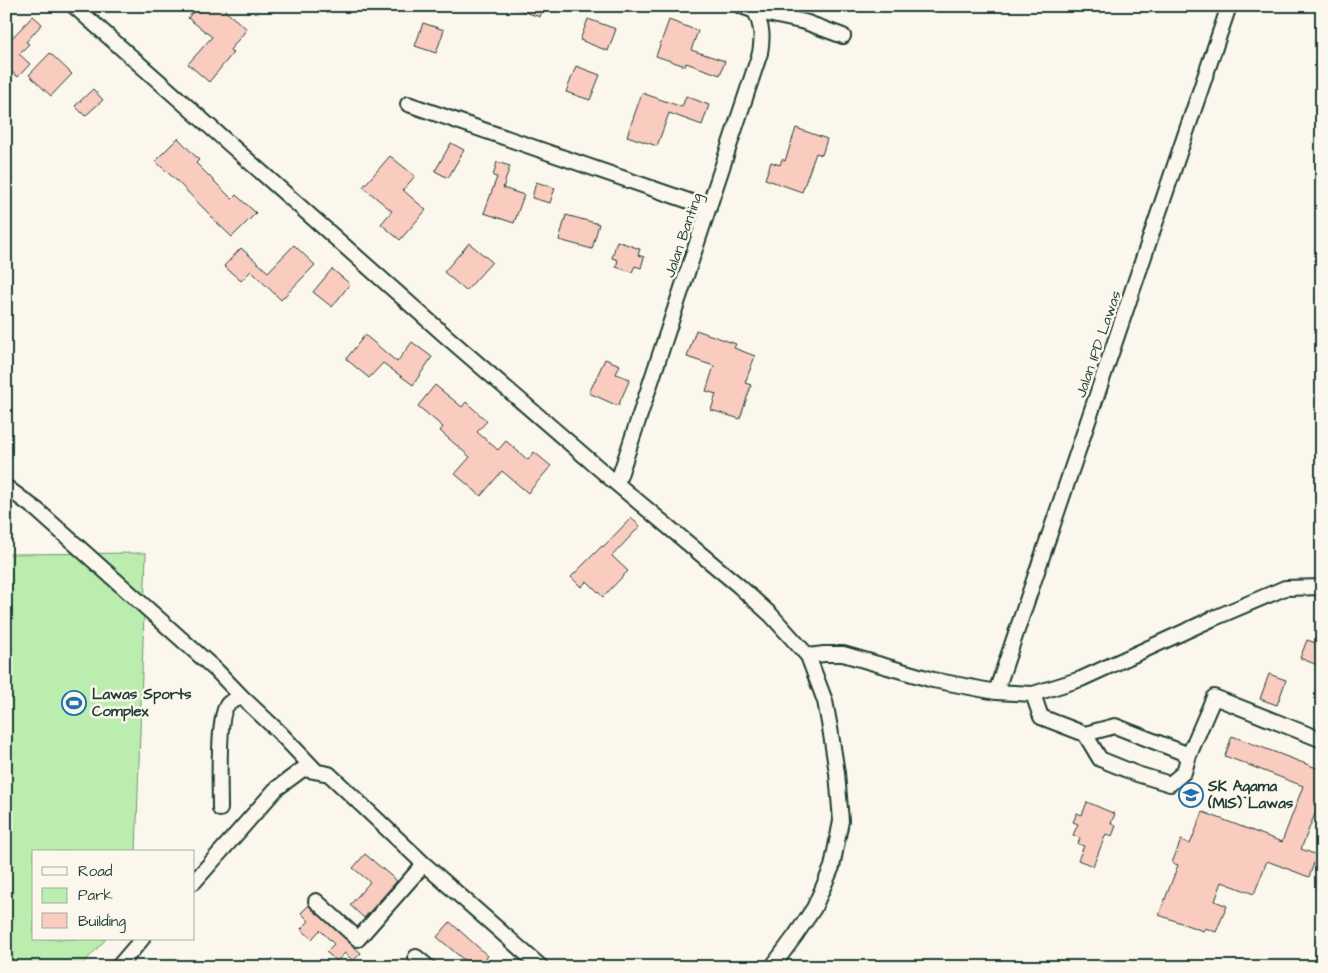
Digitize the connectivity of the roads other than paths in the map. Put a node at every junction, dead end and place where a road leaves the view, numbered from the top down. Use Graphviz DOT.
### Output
graph roads {
  1 [pos="74,6"];
  2 [pos="741,6"];
  3 [pos="1229,6"];
  4 [pos="755,11"];
  5 [pos="843,36"];
  6 [pos="408,104"];
  7 [pos="709,208"];
  8 [pos="617,484"];
  9 [pos="6,487"];
  10 [pos="1322,587"];
  11 [pos="808,656"];
  12 [pos="996,692"];
  13 [pos="1032,694"];
  14 [pos="242,697"];
  15 [pos="1085,734"];
  16 [pos="1322,740"];
  17 [pos="1189,755"];
  18 [pos="316,771"];
  19 [pos="220,809"];
  20 [pos="424,864"];
  21 [pos="195,881"];
  22 [pos="316,901"];
  23 [pos="141,940"];
  24 [pos="416,957"];
  25 [pos="118,967"];
  26 [pos="428,967"];
  27 [pos="541,967"];
  28 [pos="772,967"];
  1 -- 8 [label="street"];
  2 -- 4 [label="street"];
  3 -- 12 [label="street, Jalan IPD Lawas"];
  4 -- 5 [label="street"];
  4 -- 7 [label="street, Jalan Banting"];
  6 -- 7 [label="street"];
  7 -- 8 [label="street, Jalan Banting"];
  8 -- 11 [label="street"];
  9 -- 14 [label="street"];
  10 -- 13 [label="street"];
  11 -- 12 [label="street"];
  11 -- 28 [label="street"];
  12 -- 13 [label="street"];
  13 -- 15 [label="street"];
  14 -- 18 [label="street"];
  14 -- 19 [label="street"];
  15 -- 17 [label="street"];
  15 -- 17 [label="street"];
  16 -- 17 [label="street"];
  18 -- 20 [label="street"];
  18 -- 21 [label="street"];
  20 -- 22 [label="street"];
  20 -- 27 [label="street"];
  23 -- 25 [label="street"];
  24 -- 26 [label="street"];
}
